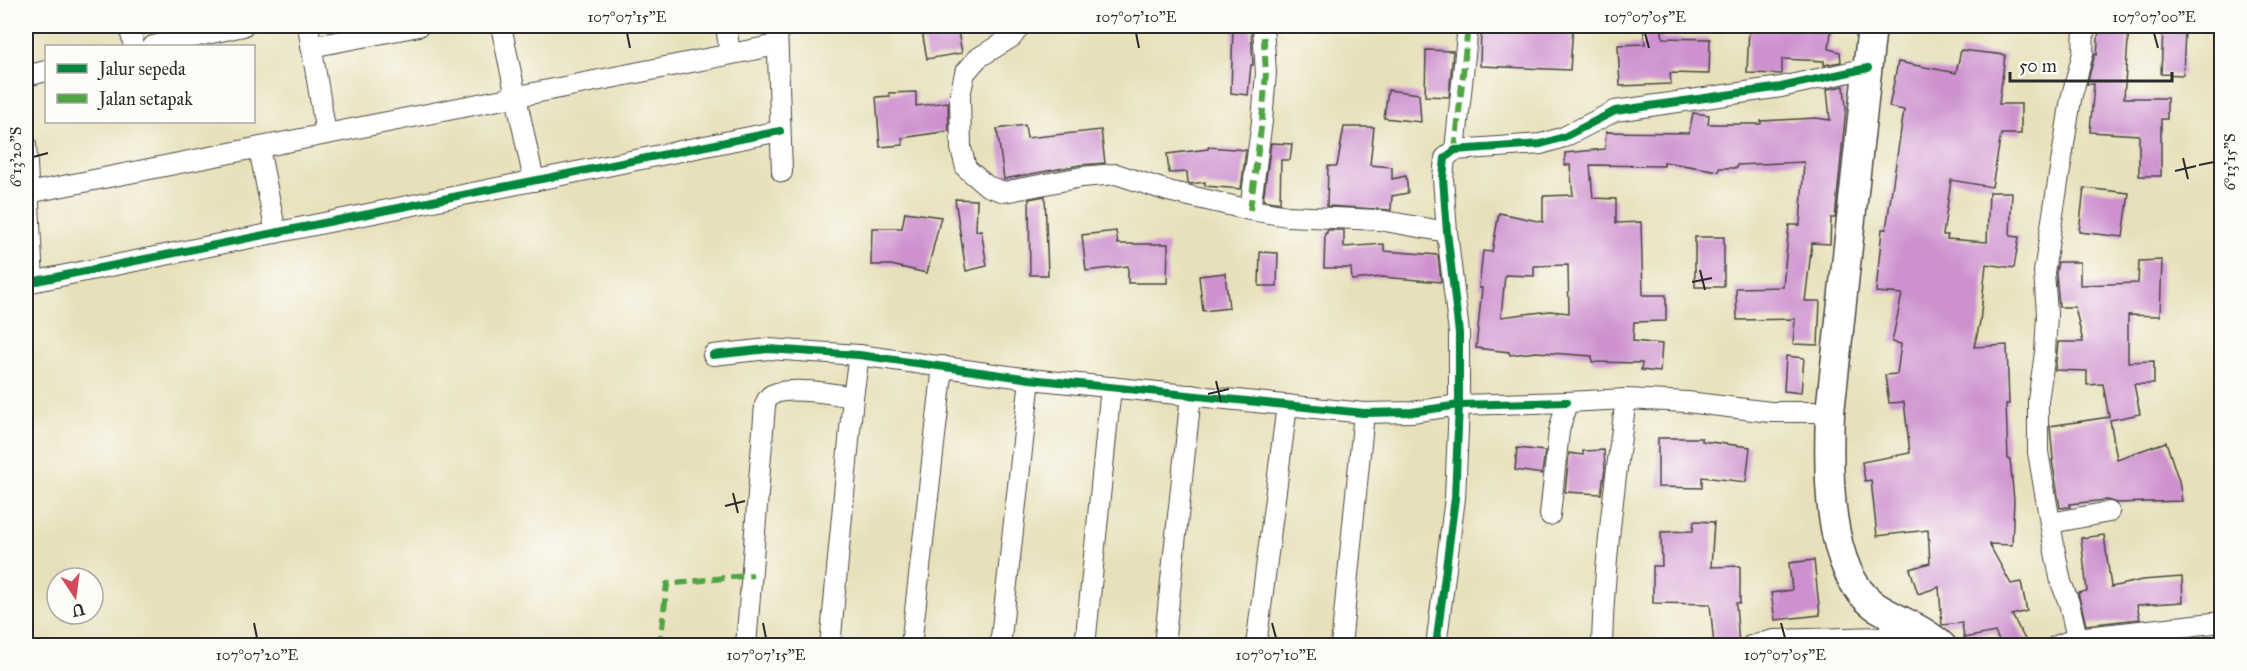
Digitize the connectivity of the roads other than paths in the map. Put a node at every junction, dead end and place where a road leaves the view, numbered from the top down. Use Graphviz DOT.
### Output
graph roads {
  1 [pos="129,26"];
  2 [pos="243,26"];
  3 [pos="308,26"];
  4 [pos="419,26"];
  5 [pos="501,26"];
  6 [pos="726,26"];
  7 [pos="1020,26"];
  8 [pos="1263,26"];
  9 [pos="1468,26"];
  10 [pos="1872,26"];
  11 [pos="2084,26"];
  12 [pos="777,35"];
  13 [pos="134,45"];
  14 [pos="158,45"];
  15 [pos="312,47"];
  16 [pos="730,54"];
  17 [pos="1868,68"];
  18 [pos="45,71"];
  19 [pos="26,76"];
  20 [pos="516,97"];
  21 [pos="780,131"];
  22 [pos="326,134"];
  23 [pos="26,144"];
  24 [pos="259,148"];
  25 [pos="1455,150"];
  26 [pos="782,172"];
  27 [pos="534,181"];
  28 [pos="28,193"];
  29 [pos="1250,210"];
  30 [pos="1447,232"];
  31 [pos="276,233"];
  32 [pos="29,282"];
  33 [pos="712,355"];
  34 [pos="859,356"];
  35 [pos="943,366"];
  36 [pos="1030,379"];
  37 [pos="1111,387"];
  38 [pos="1191,395"];
  39 [pos="853,397"];
  40 [pos="1626,399"];
  41 [pos="1567,402"];
  42 [pos="1287,405"];
  43 [pos="1459,405"];
  44 [pos="1830,412"];
  45 [pos="1364,413"];
  46 [pos="2109,512"];
  47 [pos="1550,514"];
  48 [pos="2051,523"];
  49 [pos="2222,622"];
  50 [pos="1909,624"];
  51 [pos="2077,638"];
  52 [pos="746,645"];
  53 [pos="830,645"];
  54 [pos="911,645"];
  55 [pos="1000,645"];
  56 [pos="1085,645"];
  57 [pos="1164,645"];
  58 [pos="1256,645"];
  59 [pos="1341,645"];
  60 [pos="1436,645"];
  61 [pos="1602,645"];
  62 [pos="1751,645"];
  63 [pos="1942,645"];
  64 [pos="2056,645"];
  1 -- 13 [label="street"];
  2 -- 14 [label="street"];
  3 -- 15 [label="street"];
  4 -- 15 [label="street"];
  5 -- 20 [label="street"];
  6 -- 16 [label="street"];
  7 -- 29 [label="street"];
  8 -- 29 [label="street"];
  9 -- 25 [label="street"];
  10 -- 17 [label="main road"];
  11 -- 48 [label="street"];
  12 -- 16 [label="street"];
  12 -- 21 [label="street"];
  15 -- 22 [label="street"];
  16 -- 20 [label="street"];
  17 -- 25 [label="street"];
  17 -- 44 [label="main road"];
  18 -- 19 [label="street"];
  20 -- 22 [label="street"];
  20 -- 27 [label="street"];
  21 -- 26 [label="street"];
  21 -- 27 [label="street"];
  22 -- 24 [label="street"];
  23 -- 28 [label="street"];
  24 -- 28 [label="street"];
  24 -- 31 [label="street"];
  25 -- 30 [label="street"];
  27 -- 31 [label="street"];
  28 -- 32 [label="street"];
  29 -- 30 [label="street"];
  30 -- 43 [label="street"];
  31 -- 32 [label="street"];
  33 -- 34 [label="street"];
  34 -- 35 [label="street"];
  34 -- 39 [label="street"];
  35 -- 36 [label="street"];
  35 -- 54 [label="street"];
  36 -- 37 [label="street"];
  36 -- 55 [label="street"];
  37 -- 38 [label="street"];
  37 -- 56 [label="street"];
  38 -- 42 [label="street"];
  38 -- 57 [label="street"];
  39 -- 52 [label="street"];
  39 -- 53 [label="street"];
  40 -- 41 [label="street"];
  40 -- 44 [label="street"];
  40 -- 61 [label="street"];
  41 -- 43 [label="street"];
  41 -- 47 [label="street"];
  42 -- 45 [label="street"];
  42 -- 58 [label="street"];
  43 -- 45 [label="street"];
  43 -- 60 [label="street"];
  44 -- 50 [label="main road"];
  45 -- 59 [label="street"];
  46 -- 48 [label="street"];
  48 -- 51 [label="street"];
  49 -- 51 [label="street"];
  50 -- 62 [label="street"];
  50 -- 63 [label="main road"];
  51 -- 64 [label="street"];
}
